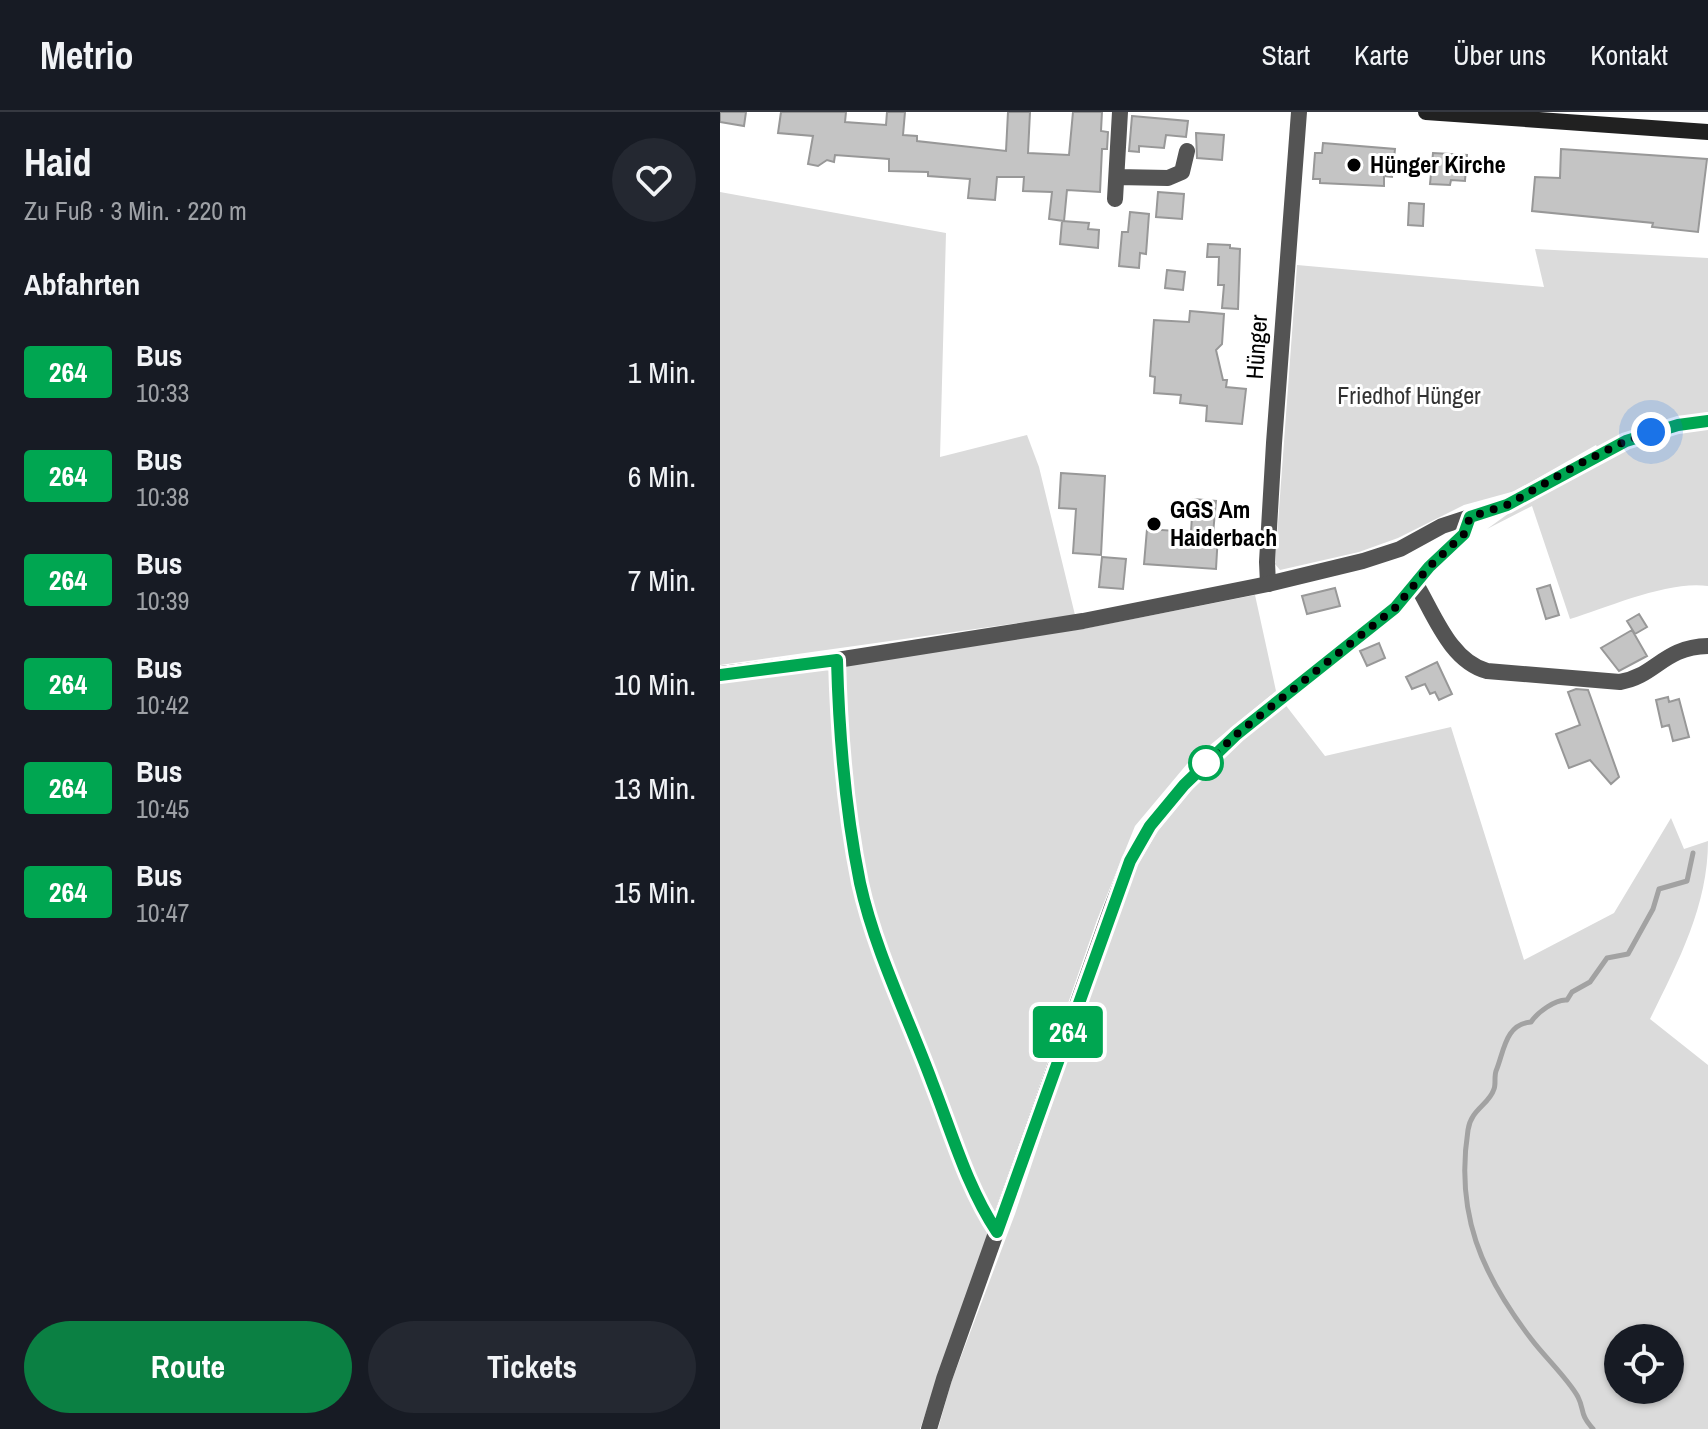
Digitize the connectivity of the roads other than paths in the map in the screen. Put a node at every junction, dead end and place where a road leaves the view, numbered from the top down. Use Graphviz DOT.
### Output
graph roads {
  1 [pos="1120,112"];
  2 [pos="1299,112"];
  3 [pos="1426,112"];
  4 [pos="1708,132"];
  5 [pos="1187,151"];
  6 [pos="1117,177"];
  7 [pos="1115,199"];
  8 [pos="1708,421"];
  9 [pos="1470,517"];
  10 [pos="1268,584"];
  11 [pos="1416,584"];
  12 [pos="1708,646"];
  13 [pos="720,674"];
  14 [pos="929,1429"];
  1 -- 6 [label="street"];
  2 -- 10 [label="street, Hünger"];
  3 -- 4 [label="main road"];
  5 -- 6 [label="street"];
  6 -- 7 [label="street"];
  8 -- 9 [label="street"];
  9 -- 10 [label="street"];
  9 -- 11 [label="street"];
  10 -- 13 [label="street"];
  11 -- 12 [label="street"];
  11 -- 14 [label="street"];
}
